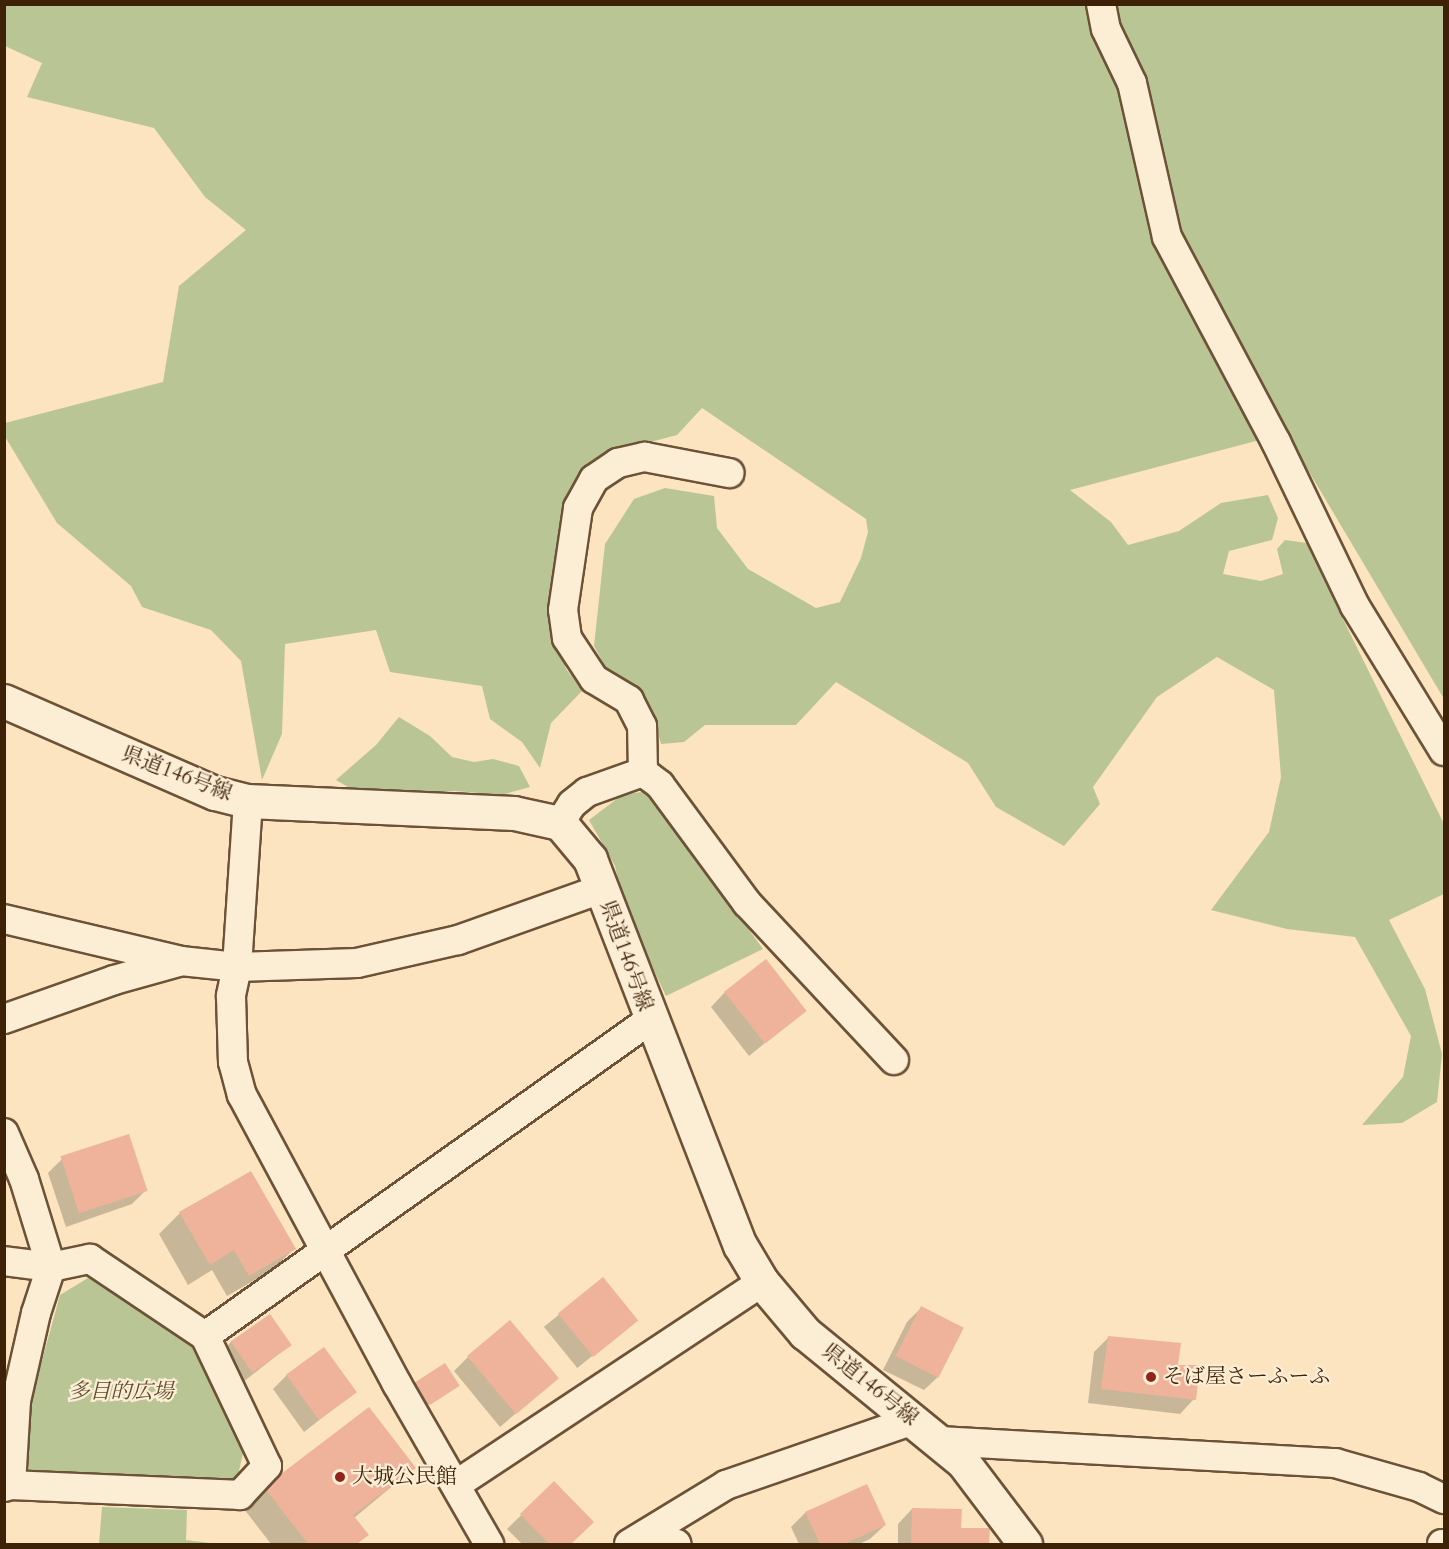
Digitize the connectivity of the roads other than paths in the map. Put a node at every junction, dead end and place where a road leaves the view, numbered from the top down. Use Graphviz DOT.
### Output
graph roads {
  1 [pos="1101,4"];
  2 [pos="729,473"];
  3 [pos="4,701"];
  4 [pos="1444,751"];
  5 [pos="643,772"];
  6 [pos="248,801"];
  7 [pos="560,824"];
  8 [pos="601,889"];
  9 [pos="4,919"];
  10 [pos="181,962"];
  11 [pos="237,967"];
  12 [pos="4,1019"];
  13 [pos="650,1020"];
  14 [pos="894,1060"];
  15 [pos="4,1133"];
  16 [pos="328,1249"];
  17 [pos="4,1262"];
  18 [pos="51,1267"];
  19 [pos="762,1282"];
  20 [pos="205,1336"];
  21 [pos="914,1420"];
  22 [pos="940,1441"];
  23 [pos="457,1484"];
  24 [pos="8,1486"];
  25 [pos="1444,1499"];
  26 [pos="638,1539"];
  27 [pos="489,1545"];
  28 [pos="676,1545"];
  29 [pos="1025,1545"];
  1 -- 4 [label="street"];
  2 -- 5 [label="street"];
  3 -- 6 [label="main road, 県道146号線"];
  5 -- 7 [label="street"];
  5 -- 14 [label="street"];
  6 -- 7 [label="main road, 県道146号線"];
  6 -- 11 [label="street"];
  7 -- 8 [label="main road, 県道146号線"];
  8 -- 11 [label="street"];
  8 -- 13 [label="main road, 県道146号線"];
  9 -- 10 [label="street"];
  10 -- 11 [label="street"];
  10 -- 12 [label="street"];
  11 -- 16 [label="street"];
  13 -- 16 [label="street"];
  13 -- 19 [label="main road, 県道146号線"];
  15 -- 18 [label="street"];
  16 -- 20 [label="street"];
  16 -- 23 [label="street"];
  17 -- 18 [label="street"];
  18 -- 20 [label="street"];
  18 -- 24 [label="street"];
  19 -- 21 [label="main road, 県道146号線"];
  19 -- 23 [label="street"];
  20 -- 24 [label="street"];
  21 -- 22 [label="main road, 県道146号線"];
  21 -- 26 [label="street"];
  22 -- 25 [label="street"];
  22 -- 29 [label="main road, 県道146号線"];
  23 -- 27 [label="street"];
  26 -- 28 [label="street"];
}
